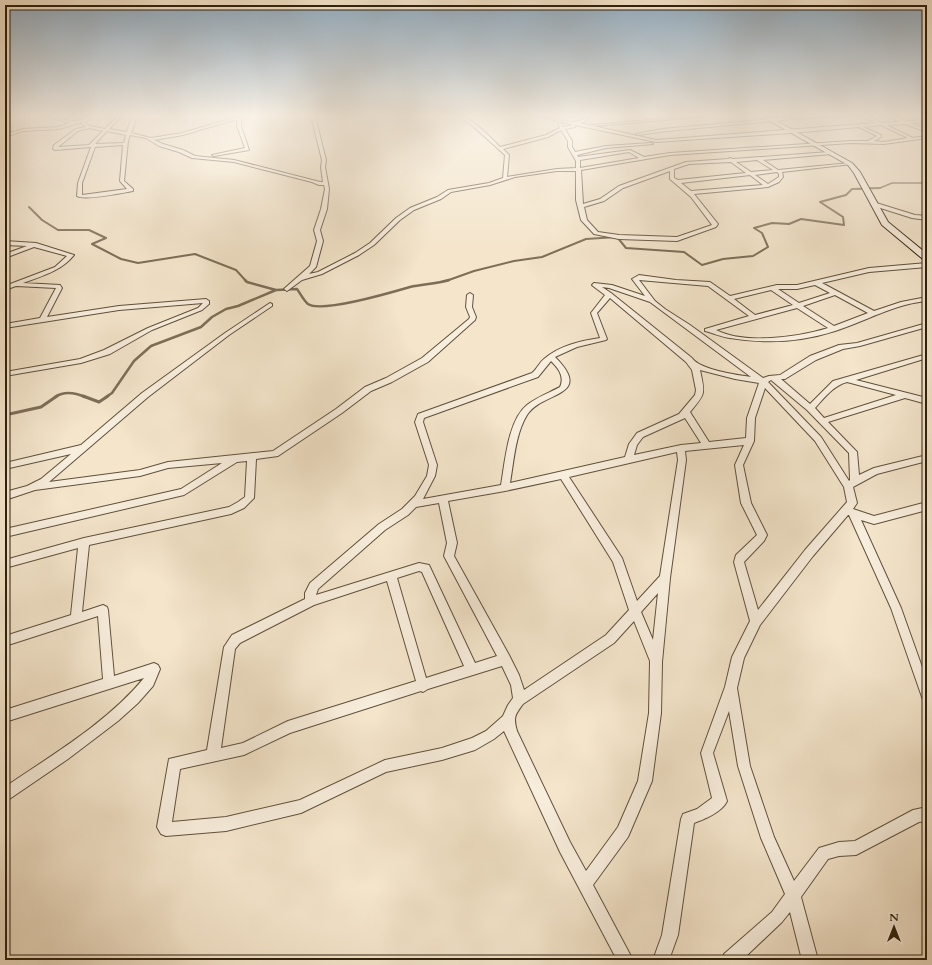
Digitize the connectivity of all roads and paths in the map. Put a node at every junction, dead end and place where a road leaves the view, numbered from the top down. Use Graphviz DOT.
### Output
graph roads {
  1 [pos="87,161"];
  2 [pos="123,161"];
  3 [pos="234,161"];
  4 [pos="324,161"];
  5 [pos="507,161"];
  6 [pos="577,161"];
  7 [pos="628,161"];
  8 [pos="717,161"];
  9 [pos="733,161"];
  10 [pos="762,161"];
  11 [pos="844,161"];
  12 [pos="850,164"];
  13 [pos="578,168"];
  14 [pos="672,169"];
  15 [pos="777,172"];
  16 [pos="749,174"];
  17 [pos="724,176"];
  18 [pos="505,179"];
  19 [pos="730,180"];
  20 [pos="677,182"];
  21 [pos="326,184"];
  22 [pos="735,184"];
  23 [pos="768,186"];
  24 [pos="741,189"];
  25 [pos="689,193"];
  26 [pos="873,204"];
  27 [pos="581,207"];
  28 [pos="927,218"];
  29 [pos="5,243"];
  30 [pos="36,244"];
  31 [pos="5,256"];
  32 [pos="927,258"];
  33 [pos="927,265"];
  34 [pos="300,280"];
  35 [pos="817,283"];
  36 [pos="15,285"];
  37 [pos="5,286"];
  38 [pos="772,288"];
  39 [pos="287,289"];
  40 [pos="836,293"];
  41 [pos="609,294"];
  42 [pos="470,295"];
  43 [pos="730,298"];
  44 [pos="927,299"];
  45 [pos="653,302"];
  46 [pos="270,305"];
  47 [pos="799,305"];
  48 [pos="874,314"];
  49 [pos="754,317"];
  50 [pos="43,319"];
  51 [pos="927,325"];
  52 [pos="5,326"];
  53 [pos="711,329"];
  54 [pos="834,329"];
  55 [pos="696,333"];
  56 [pos="927,356"];
  57 [pos="551,357"];
  58 [pos="694,365"];
  59 [pos="5,374"];
  60 [pos="774,378"];
  61 [pos="847,379"];
  62 [pos="762,381"];
  63 [pos="927,394"];
  64 [pos="906,395"];
  65 [pos="917,398"];
  66 [pos="927,400"];
  67 [pos="810,408"];
  68 [pos="686,413"];
  69 [pos="822,421"];
  70 [pos="750,441"];
  71 [pos="707,446"];
  72 [pos="82,447"];
  73 [pos="681,448"];
  74 [pos="252,458"];
  75 [pos="927,458"];
  76 [pos="235,459"];
  77 [pos="629,460"];
  78 [pos="5,466"];
  79 [pos="563,475"];
  80 [pos="852,483"];
  81 [pos="30,488"];
  82 [pos="505,488"];
  83 [pos="5,496"];
  84 [pos="443,499"];
  85 [pos="413,504"];
  86 [pos="923,507"];
  87 [pos="849,512"];
  88 [pos="927,516"];
  89 [pos="5,533"];
  90 [pos="84,542"];
  91 [pos="5,564"];
  92 [pos="391,576"];
  93 [pos="665,578"];
  94 [pos="311,601"];
  95 [pos="635,611"];
  96 [pos="76,618"];
  97 [pos="756,621"];
  98 [pos="5,640"];
  99 [pos="506,659"];
  100 [pos="656,662"];
  101 [pos="472,670"];
  102 [pos="108,683"];
  103 [pos="423,686"];
  104 [pos="731,687"];
  105 [pos="927,696"];
  106 [pos="518,700"];
  107 [pos="5,716"];
  108 [pos="508,720"];
  109 [pos="213,755"];
  110 [pos="5,795"];
  111 [pos="927,814"];
  112 [pos="585,885"];
  113 [pos="793,895"];
  114 [pos="625,960"];
  115 [pos="661,960"];
  116 [pos="730,960"];
  117 [pos="810,960"];
  1 -- 2 [label="street"];
  3 -- 21 [label="street"];
  4 -- 21 [label="street"];
  5 -- 18 [label="street"];
  6 -- 13 [label="street"];
  7 -- 13 [label="street"];
  8 -- 14 [label="street"];
  9 -- 16 [label="street"];
  10 -- 15 [label="street"];
  11 -- 12 [label="street"];
  12 -- 15 [label="street"];
  12 -- 26 [label="street"];
  13 -- 18 [label="street"];
  13 -- 27 [label="street"];
  14 -- 20 [label="street"];
  14 -- 27 [label="street"];
  15 -- 16 [label="street"];
  15 -- 23 [label="street"];
  16 -- 17 [label="street"];
  16 -- 23 [label="street"];
  17 -- 19 [label="street"];
  17 -- 20 [label="street"];
  18 -- 34 [label="street"];
  20 -- 25 [label="street"];
  21 -- 34 [label="street"];
  22 -- 24 [label="street"];
  23 -- 24 [label="street"];
  24 -- 25 [label="street"];
  25 -- 27 [label="street"];
  26 -- 28 [label="street"];
  26 -- 32 [label="street"];
  29 -- 30 [label="street"];
  30 -- 31 [label="street"];
  30 -- 36 [label="street"];
  33 -- 35 [label="street"];
  34 -- 39 [label="street"];
  35 -- 38 [label="street"];
  35 -- 40 [label="street"];
  36 -- 37 [label="street"];
  36 -- 50 [label="street"];
  38 -- 43 [label="street"];
  38 -- 47 [label="street"];
  40 -- 47 [label="street"];
  40 -- 48 [label="street"];
  41 -- 45 [label="street"];
  41 -- 57 [label="street"];
  41 -- 58 [label="street"];
  42 -- 74 [label="street"];
  43 -- 45 [label="street"];
  43 -- 49 [label="street"];
  44 -- 48 [label="street"];
  45 -- 55 [label="street"];
  46 -- 72 [label="street"];
  47 -- 49 [label="street"];
  47 -- 54 [label="street"];
  48 -- 54 [label="street"];
  49 -- 53 [label="street"];
  50 -- 52 [label="street"];
  50 -- 59 [label="street"];
  51 -- 60 [label="street"];
  53 -- 54 [label="street"];
  53 -- 55 [label="street"];
  55 -- 62 [label="street"];
  56 -- 61 [label="street"];
  57 -- 82 [label="street"];
  57 -- 85 [label="street"];
  58 -- 62 [label="street"];
  58 -- 68 [label="street"];
  60 -- 62 [label="street"];
  60 -- 67 [label="street"];
  61 -- 64 [label="street"];
  61 -- 67 [label="street"];
  62 -- 70 [label="street"];
  62 -- 80 [label="street"];
  63 -- 65 [label="street"];
  64 -- 65 [label="street"];
  64 -- 69 [label="street"];
  65 -- 66 [label="street"];
  67 -- 69 [label="street"];
  68 -- 71 [label="street"];
  68 -- 77 [label="street"];
  69 -- 80 [label="street"];
  70 -- 71 [label="street"];
  70 -- 97 [label="street"];
  71 -- 73 [label="street"];
  72 -- 78 [label="street"];
  72 -- 81 [label="street"];
  73 -- 77 [label="street"];
  73 -- 93 [label="street"];
  74 -- 76 [label="street"];
  74 -- 90 [label="street"];
  75 -- 80 [label="street"];
  76 -- 81 [label="street"];
  76 -- 89 [label="street"];
  77 -- 79 [label="street"];
  79 -- 82 [label="street"];
  79 -- 95 [label="street"];
  80 -- 87 [label="street"];
  81 -- 83 [label="street"];
  82 -- 84 [label="street"];
  84 -- 85 [label="street"];
  84 -- 99 [label="street"];
  85 -- 94 [label="street"];
  86 -- 87 [label="street"];
  86 -- 88 [label="street"];
  87 -- 97 [label="street"];
  87 -- 105 [label="street"];
  90 -- 91 [label="street"];
  90 -- 96 [label="street"];
  92 -- 94 [label="street"];
  92 -- 101 [label="street"];
  92 -- 103 [label="street"];
  93 -- 95 [label="street"];
  93 -- 100 [label="street"];
  94 -- 109 [label="street"];
  95 -- 100 [label="street"];
  95 -- 106 [label="street"];
  96 -- 98 [label="street"];
  96 -- 102 [label="street"];
  97 -- 104 [label="street"];
  99 -- 101 [label="street"];
  99 -- 106 [label="street"];
  100 -- 112 [label="street"];
  101 -- 103 [label="street"];
  102 -- 107 [label="street"];
  102 -- 110 [label="street"];
  103 -- 109 [label="street"];
  104 -- 113 [label="street"];
  104 -- 115 [label="street"];
  106 -- 108 [label="street"];
  108 -- 109 [label="street"];
  108 -- 112 [label="street"];
  111 -- 113 [label="street"];
  112 -- 114 [label="street"];
  113 -- 116 [label="street"];
  113 -- 117 [label="street"];
}
